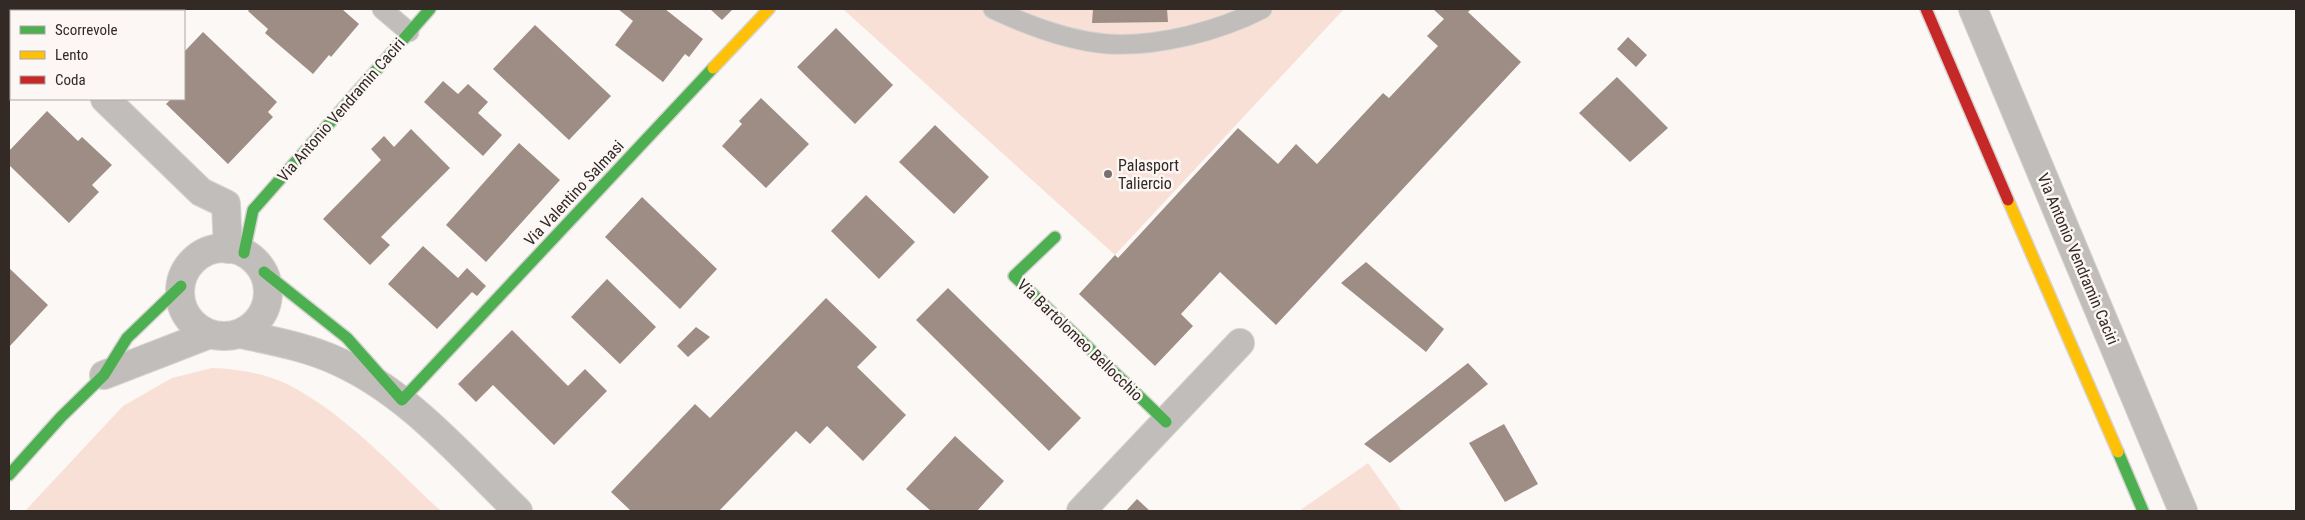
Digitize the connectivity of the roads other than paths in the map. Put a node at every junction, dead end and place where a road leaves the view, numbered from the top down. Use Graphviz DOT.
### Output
graph roads {
  1 [pos="382,9"];
  2 [pos="430,9"];
  3 [pos="769,9"];
  4 [pos="993,9"];
  5 [pos="1262,9"];
  6 [pos="1926,9"];
  7 [pos="1973,9"];
  8 [pos="409,32"];
  9 [pos="106,100"];
  10 [pos="201,192"];
  11 [pos="226,204"];
  12 [pos="253,210"];
  13 [pos="1055,237"];
  14 [pos="227,251"];
  15 [pos="264,272"];
  16 [pos="181,286"];
  17 [pos="210,334"];
  18 [pos="241,334"];
  19 [pos="1240,343"];
  20 [pos="104,374"];
  21 [pos="402,400"];
  22 [pos="1166,422"];
  23 [pos="9,475"];
  24 [pos="518,511"];
  25 [pos="1081,511"];
  26 [pos="2142,511"];
  27 [pos="2183,511"];
  1 -- 8 [label="lane"];
  2 -- 8 [label="street, Via Antonio Vendramin Caciri"];
  3 -- 21 [label="street, Via Valentino Salmasi"];
  4 -- 5 [label="lane"];
  6 -- 26 [label="street"];
  7 -- 27 [label="street, Via Antonio Vendramin Caciri"];
  8 -- 12 [label="street, Via Antonio Vendramin Caciri"];
  9 -- 10 [label="street"];
  10 -- 11 [label="street"];
  10 -- 14 [label="street"];
  11 -- 12 [label="street"];
  11 -- 14 [label="street"];
  12 -- 14 [label="street, Via Antonio Vendramin Caciri"];
  13 -- 22 [label="street, Via Bartolomeo Bellocchio"];
  14 -- 15 [label="street"];
  14 -- 16 [label="street"];
  15 -- 18 [label="street"];
  15 -- 21 [label="street"];
  16 -- 17 [label="street"];
  16 -- 20 [label="street"];
  17 -- 18 [label="street"];
  17 -- 20 [label="street"];
  18 -- 21 [label="street"];
  19 -- 22 [label="street"];
  20 -- 23 [label="street"];
  21 -- 24 [label="street"];
  22 -- 25 [label="street"];
}
